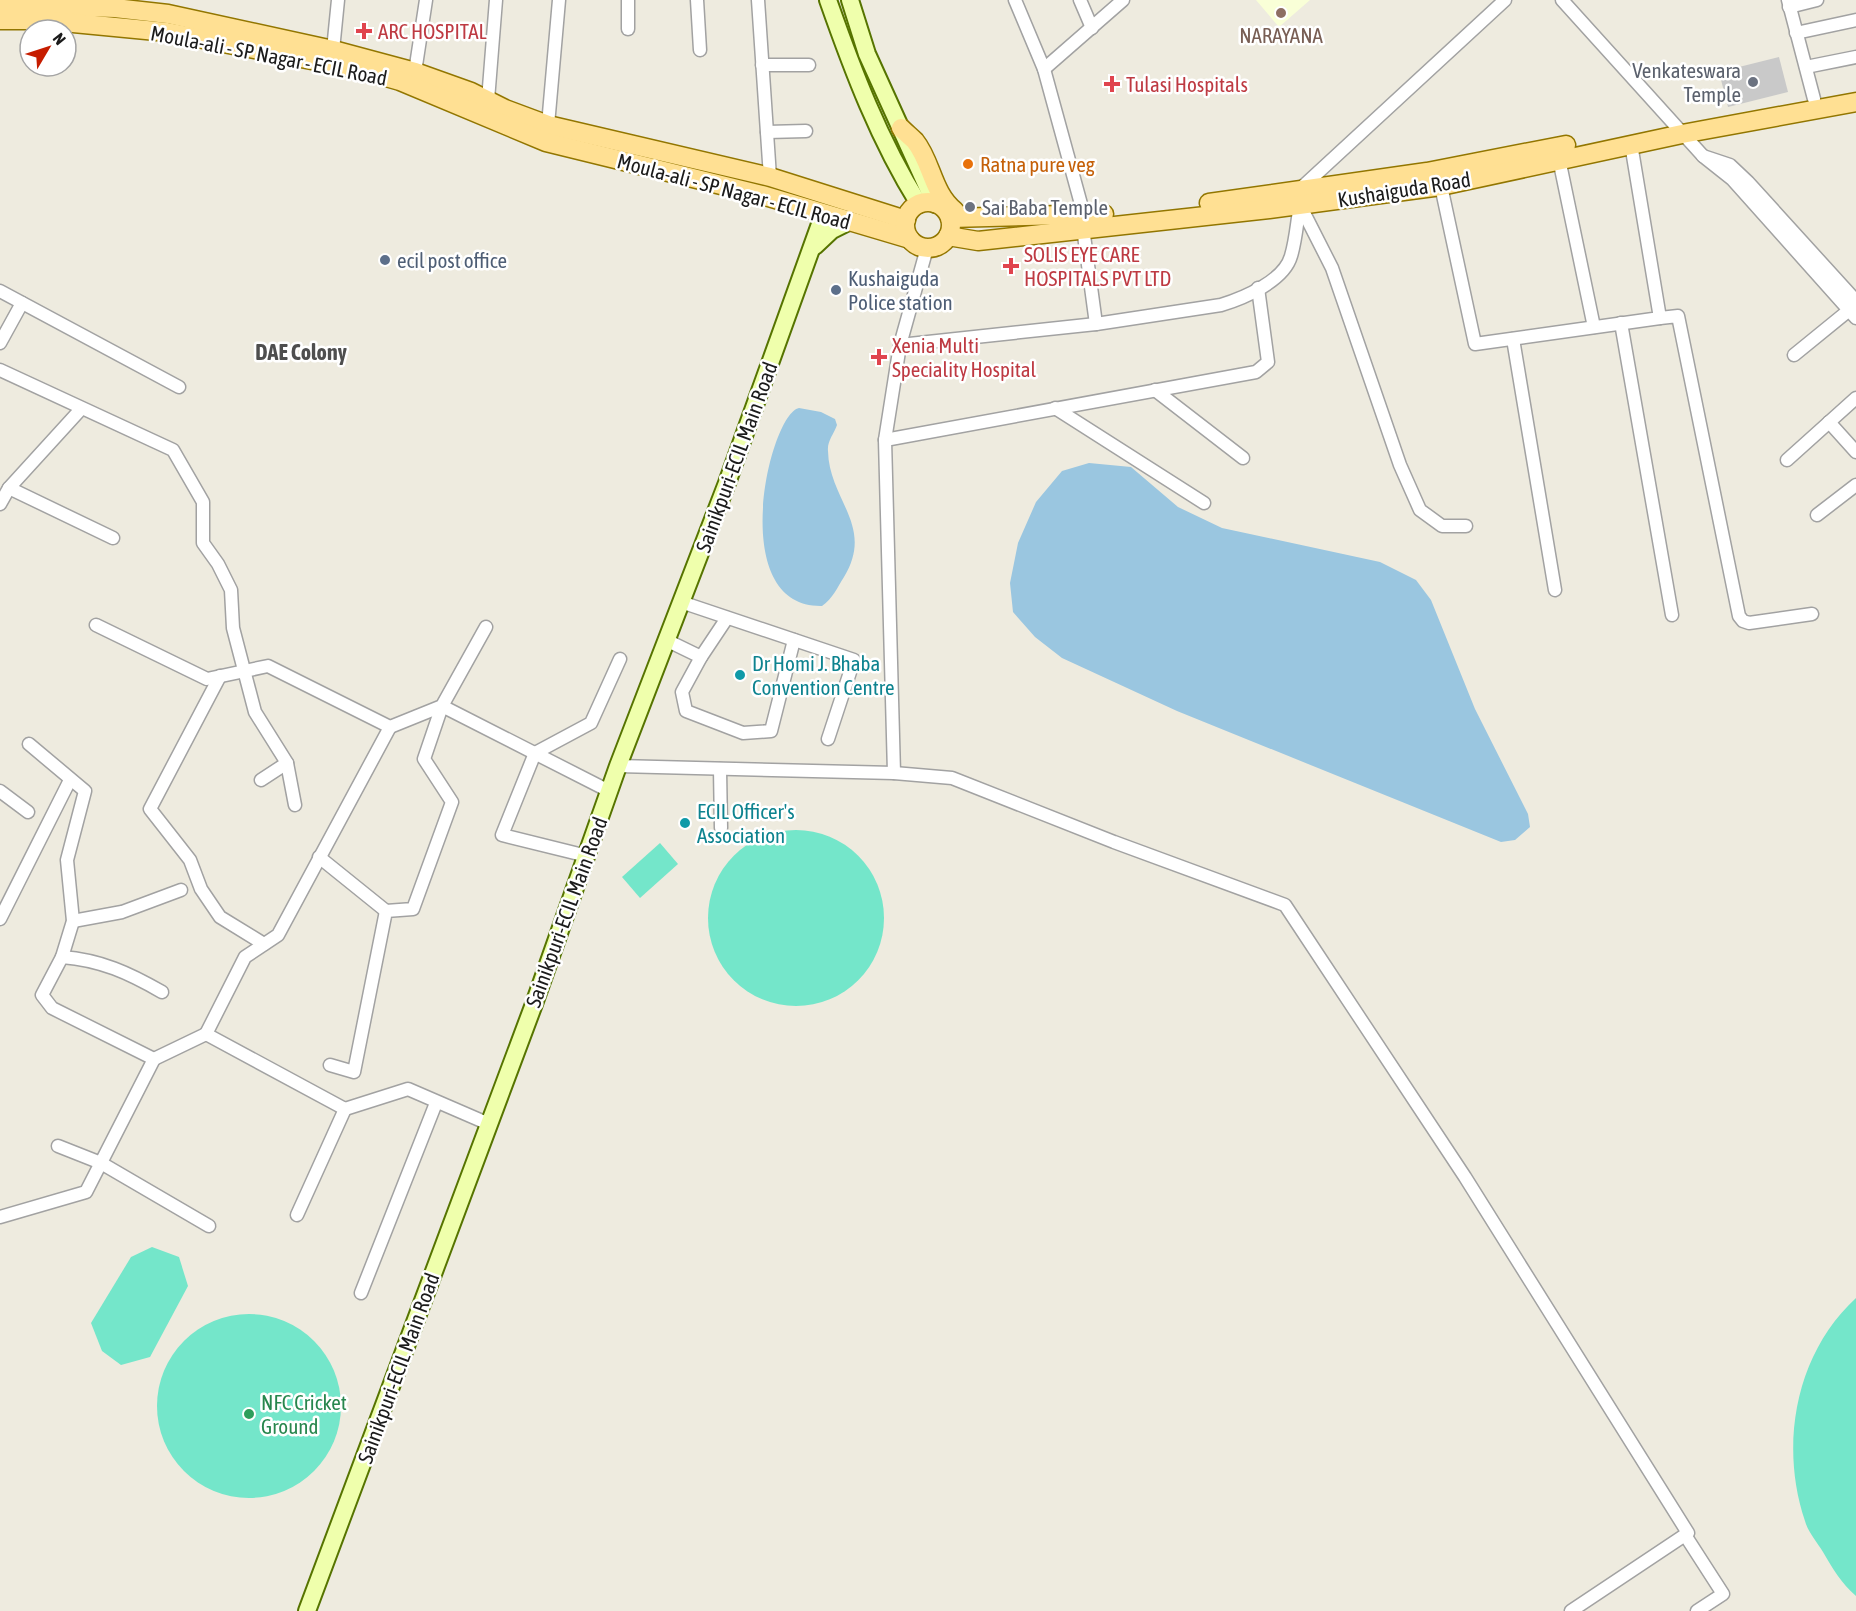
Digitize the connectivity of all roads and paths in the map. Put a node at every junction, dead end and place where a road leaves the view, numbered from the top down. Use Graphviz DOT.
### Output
graph roads {
  1 [pos="338,0"];
  2 [pos="426,0"];
  3 [pos="496,0"];
  4 [pos="559,0"];
  5 [pos="628,0"];
  6 [pos="698,0"];
  7 [pos="758,0"];
  8 [pos="828,0"];
  9 [pos="850,0"];
  10 [pos="1014,0"];
  11 [pos="1080,0"];
  12 [pos="1123,0"];
  13 [pos="1505,0"];
  14 [pos="1562,0"];
  15 [pos="1817,0"];
  16 [pos="41,2"];
  17 [pos="0,4"];
  18 [pos="115,4"];
  19 [pos="1788,4"];
  20 [pos="169,15"];
  21 [pos="0,20"];
  22 [pos="1856,20"];
  23 [pos="1092,28"];
  24 [pos="628,29"];
  25 [pos="1796,33"];
  26 [pos="333,50"];
  27 [pos="700,50"];
  28 [pos="1856,57"];
  29 [pos="762,65"];
  30 [pos="809,65"];
  31 [pos="1806,67"];
  32 [pos="1044,69"];
  33 [pos="415,72"];
  34 [pos="1856,92"];
  35 [pos="1814,99"];
  36 [pos="488,100"];
  37 [pos="1856,102"];
  38 [pos="548,124"];
  39 [pos="901,128"];
  40 [pos="1679,130"];
  41 [pos="806,131"];
  42 [pos="767,132"];
  43 [pos="1631,144"];
  44 [pos="1559,159"];
  45 [pos="770,177"];
  46 [pos="1441,186"];
  47 [pos="1299,197"];
  48 [pos="927,204"];
  49 [pos="824,213"];
  50 [pos="973,218"];
  51 [pos="906,220"];
  52 [pos="850,221"];
  53 [pos="1084,221"];
  54 [pos="949,227"];
  55 [pos="910,239"];
  56 [pos="927,248"];
  57 [pos="811,250"];
  58 [pos="1258,288"];
  59 [pos="0,291"];
  60 [pos="22,303"];
  61 [pos="1854,308"];
  62 [pos="1660,318"];
  63 [pos="1621,323"];
  64 [pos="1095,324"];
  65 [pos="1593,327"];
  66 [pos="1513,339"];
  67 [pos="0,343"];
  68 [pos="900,345"];
  69 [pos="1794,355"];
  70 [pos="0,370"];
  71 [pos="179,387"];
  72 [pos="1155,390"];
  73 [pos="1856,398"];
  74 [pos="1055,408"];
  75 [pos="81,409"];
  76 [pos="1829,422"];
  77 [pos="885,440"];
  78 [pos="1856,452"];
  79 [pos="1243,458"];
  80 [pos="1787,460"];
  81 [pos="1856,485"];
  82 [pos="9,489"];
  83 [pos="1204,503"];
  84 [pos="0,504"];
  85 [pos="1817,515"];
  86 [pos="1466,526"];
  87 [pos="113,538"];
  88 [pos="1555,590"];
  89 [pos="681,602"];
  90 [pos="1812,614"];
  91 [pos="1672,615"];
  92 [pos="727,618"];
  93 [pos="96,625"];
  94 [pos="486,627"];
  95 [pos="666,640"];
  96 [pos="794,640"];
  97 [pos="701,657"];
  98 [pos="620,659"];
  99 [pos="244,671"];
  100 [pos="220,676"];
  101 [pos="442,706"];
  102 [pos="390,727"];
  103 [pos="828,739"];
  104 [pos="29,744"];
  105 [pos="536,753"];
  106 [pos="287,763"];
  107 [pos="618,766"];
  108 [pos="720,769"];
  109 [pos="894,773"];
  110 [pos="70,780"];
  111 [pos="261,780"];
  112 [pos="609,791"];
  113 [pos="1,793"];
  114 [pos="295,806"];
  115 [pos="28,812"];
  116 [pos="722,828"];
  117 [pos="587,856"];
  118 [pos="320,857"];
  119 [pos="182,890"];
  120 [pos="386,911"];
  121 [pos="0,919"];
  122 [pos="73,921"];
  123 [pos="264,944"];
  124 [pos="62,957"];
  125 [pos="162,992"];
  126 [pos="206,1034"];
  127 [pos="154,1059"];
  128 [pos="330,1065"];
  129 [pos="436,1103"];
  130 [pos="345,1108"];
  131 [pos="489,1124"];
  132 [pos="58,1146"];
  133 [pos="101,1163"];
  134 [pos="297,1215"];
  135 [pos="0,1217"];
  136 [pos="209,1226"];
  137 [pos="361,1293"];
  138 [pos="1684,1535"];
  139 [pos="307,1611"];
  140 [pos="1571,1611"];
  141 [pos="1697,1611"];
  1 -- 26 [label="street"];
  2 -- 33 [label="street"];
  3 -- 36 [label="street"];
  4 -- 38 [label="street"];
  5 -- 24 [label="street"];
  6 -- 27 [label="street"];
  7 -- 29 [label="street"];
  8 -- 48 [label="street"];
  9 -- 39 [label="street"];
  10 -- 32 [label="street"];
  11 -- 23 [label="street"];
  12 -- 23 [label="street"];
  13 -- 47 [label="street"];
  14 -- 40 [label="street"];
  15 -- 19 [label="street"];
  16 -- 17 [label="main road, Moula-ali - SP Nagar - ECIL Road"];
  16 -- 18 [label="main road, Moula-ali - SP Nagar - ECIL Road"];
  18 -- 20 [label="main road, Moula-ali - SP Nagar - ECIL Road"];
  19 -- 25 [label="street"];
  20 -- 21 [label="main road, Moula-ali - SP Nagar - ECIL Road"];
  20 -- 26 [label="main road, Moula-ali - SP Nagar - ECIL Road"];
  20 -- 49 [label="main road, Moula-ali - SP Nagar - ECIL Road"];
  22 -- 25 [label="street"];
  23 -- 32 [label="street"];
  25 -- 31 [label="street"];
  26 -- 33 [label="main road, Moula-ali - SP Nagar - ECIL Road"];
  28 -- 31 [label="street"];
  29 -- 30 [label="street"];
  29 -- 42 [label="street"];
  31 -- 35 [label="street"];
  32 -- 53 [label="street"];
  33 -- 36 [label="main road, Moula-ali - SP Nagar - ECIL Road"];
  34 -- 35 [label="main road, Kushaiguda Road"];
  35 -- 40 [label="main road, Kushaiguda Road"];
  36 -- 38 [label="main road, Moula-ali - SP Nagar - ECIL Road"];
  37 -- 40 [label="main road, Kushaiguda Road"];
  38 -- 45 [label="main road, Moula-ali - SP Nagar - ECIL Road"];
  39 -- 48 [label="street"];
  39 -- 50 [label="main road"];
  40 -- 43 [label="main road, Kushaiguda Road"];
  40 -- 47 [label="main road, Kushaiguda Road"];
  40 -- 61 [label="street"];
  41 -- 42 [label="street"];
  42 -- 45 [label="street"];
  43 -- 44 [label="main road, Kushaiguda Road"];
  43 -- 62 [label="street"];
  44 -- 46 [label="main road, Kushaiguda Road"];
  44 -- 65 [label="street"];
  45 -- 51 [label="main road, Moula-ali - SP Nagar - ECIL Road"];
  46 -- 47 [label="main road, Kushaiguda Road"];
  46 -- 66 [label="street"];
  47 -- 53 [label="main road, Kushaiguda Road"];
  47 -- 58 [label="street"];
  47 -- 86 [label="street"];
  48 -- 51 [label="main road"];
  48 -- 54 [label="main road"];
  49 -- 52 [label="main road, Moula-ali - SP Nagar - ECIL Road"];
  49 -- 57 [label="street, Sainikpuri-ECIL Main Road"];
  50 -- 53 [label="main road, Kushaiguda Road"];
  50 -- 54 [label="main road, Kushaiguda Road"];
  51 -- 55 [label="main road"];
  52 -- 55 [label="main road, Moula-ali - SP Nagar - ECIL Road"];
  52 -- 57 [label="street"];
  53 -- 54 [label="main road, Kushaiguda Road"];
  53 -- 64 [label="street"];
  54 -- 56 [label="main road"];
  55 -- 56 [label="main road"];
  56 -- 68 [label="street"];
  57 -- 89 [label="street, Sainikpuri-ECIL Main Road"];
  58 -- 64 [label="street"];
  58 -- 72 [label="street"];
  59 -- 60 [label="street"];
  60 -- 67 [label="street"];
  60 -- 71 [label="street"];
  61 -- 69 [label="street"];
  62 -- 63 [label="street"];
  62 -- 90 [label="street"];
  63 -- 65 [label="street"];
  63 -- 91 [label="street"];
  64 -- 68 [label="street"];
  65 -- 66 [label="street"];
  66 -- 88 [label="street"];
  68 -- 77 [label="street"];
  70 -- 75 [label="street"];
  72 -- 74 [label="street"];
  72 -- 79 [label="street"];
  73 -- 76 [label="street"];
  74 -- 77 [label="street"];
  74 -- 83 [label="street"];
  75 -- 82 [label="street"];
  75 -- 99 [label="street"];
  76 -- 78 [label="street"];
  76 -- 80 [label="street"];
  77 -- 109 [label="street"];
  81 -- 85 [label="street"];
  82 -- 84 [label="street"];
  82 -- 87 [label="street"];
  89 -- 92 [label="street"];
  89 -- 95 [label="street, Sainikpuri-ECIL Main Road"];
  92 -- 96 [label="street"];
  92 -- 97 [label="street"];
  93 -- 100 [label="street"];
  94 -- 101 [label="street"];
  95 -- 97 [label="street"];
  95 -- 107 [label="street, Sainikpuri-ECIL Main Road"];
  96 -- 97 [label="street"];
  96 -- 103 [label="street"];
  98 -- 105 [label="street"];
  99 -- 100 [label="street"];
  99 -- 102 [label="street"];
  99 -- 106 [label="street"];
  100 -- 123 [label="street"];
  101 -- 102 [label="street"];
  101 -- 105 [label="street"];
  101 -- 120 [label="street"];
  102 -- 118 [label="street"];
  104 -- 110 [label="street"];
  105 -- 112 [label="street"];
  105 -- 117 [label="street"];
  106 -- 111 [label="street"];
  106 -- 114 [label="street"];
  107 -- 108 [label="street"];
  107 -- 112 [label="street, Sainikpuri-ECIL Main Road"];
  108 -- 109 [label="street"];
  108 -- 116 [label="street"];
  109 -- 138 [label="street"];
  110 -- 121 [label="street"];
  110 -- 122 [label="street"];
  112 -- 117 [label="street, Sainikpuri-ECIL Main Road"];
  113 -- 115 [label="street"];
  117 -- 131 [label="street, Sainikpuri-ECIL Main Road"];
  118 -- 120 [label="street"];
  118 -- 123 [label="street"];
  119 -- 122 [label="street"];
  120 -- 128 [label="street"];
  122 -- 124 [label="street"];
  123 -- 126 [label="street"];
  124 -- 125 [label="street"];
  124 -- 127 [label="street"];
  126 -- 127 [label="street"];
  126 -- 130 [label="street"];
  127 -- 133 [label="street"];
  129 -- 130 [label="street"];
  129 -- 131 [label="street"];
  129 -- 137 [label="street"];
  130 -- 134 [label="street"];
  131 -- 139 [label="street, Sainikpuri-ECIL Main Road"];
  132 -- 133 [label="street"];
  133 -- 135 [label="street"];
  133 -- 136 [label="street"];
  138 -- 140 [label="street"];
  138 -- 141 [label="street"];
}
